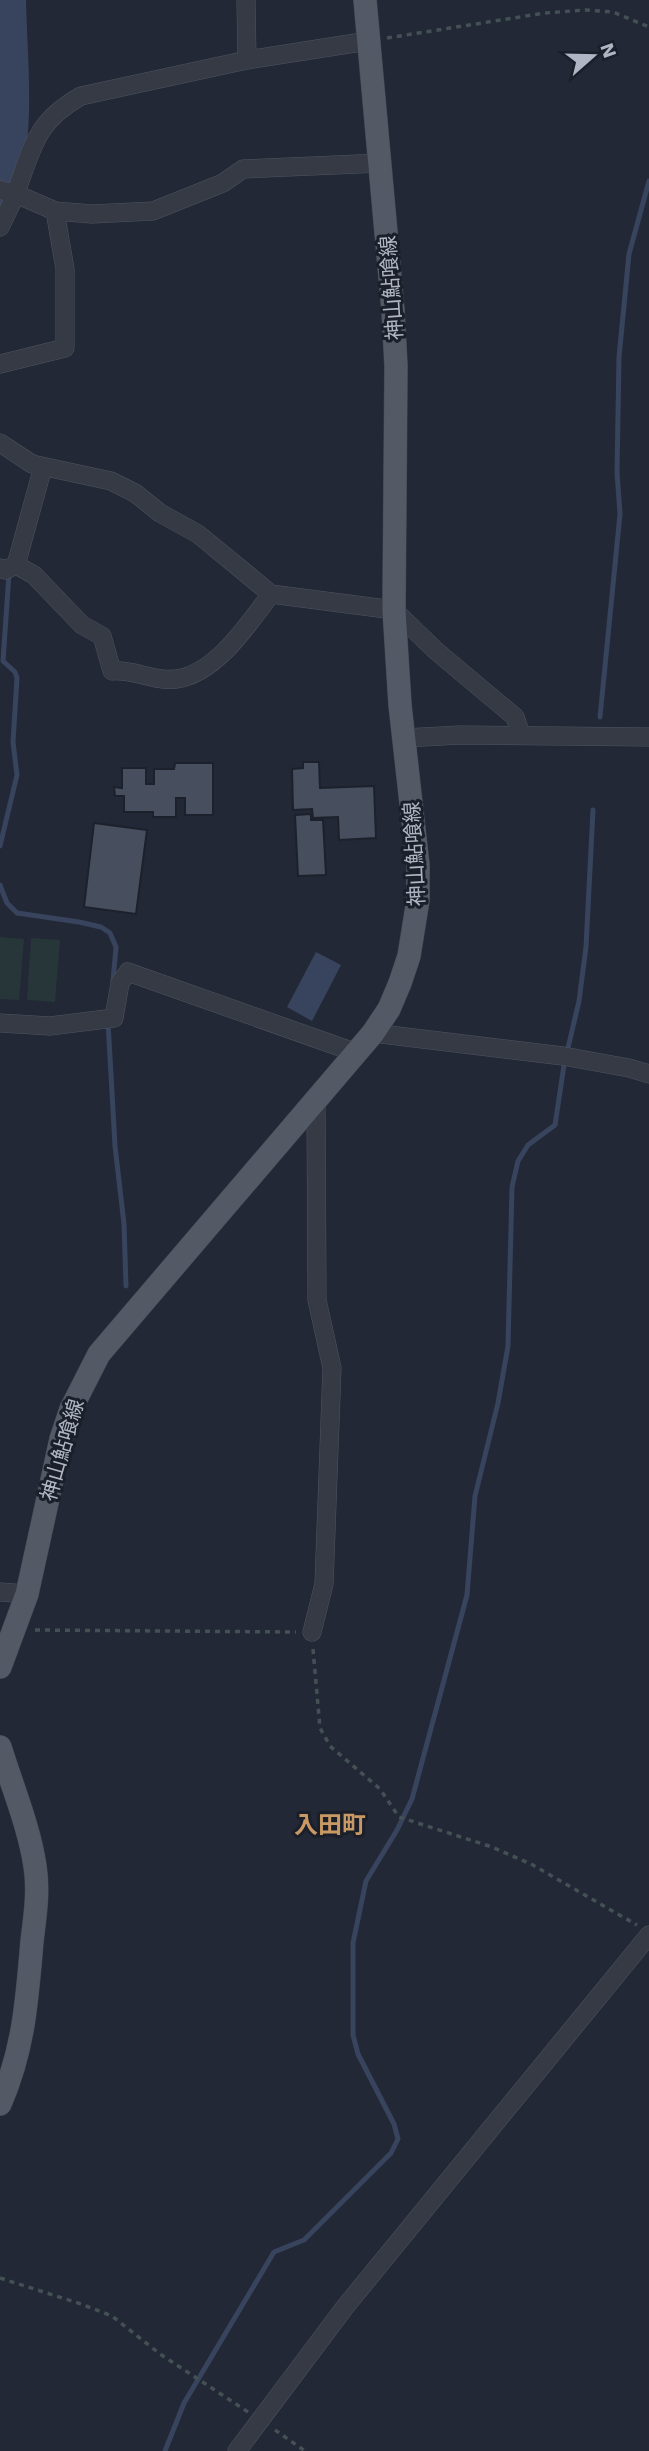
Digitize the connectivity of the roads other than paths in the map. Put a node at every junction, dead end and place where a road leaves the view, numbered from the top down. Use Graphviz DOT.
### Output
graph roads {
  1 [pos="246,0"];
  2 [pos="365,0"];
  3 [pos="368,41"];
  4 [pos="247,60"];
  5 [pos="381,163"];
  6 [pos="8,192"];
  7 [pos="55,211"];
  8 [pos="0,227"];
  9 [pos="0,364"];
  10 [pos="0,443"];
  11 [pos="43,467"];
  12 [pos="8,568"];
  13 [pos="271,594"];
  14 [pos="394,610"];
  15 [pos="522,735"];
  16 [pos="649,737"];
  17 [pos="404,738"];
  18 [pos="0,1023"];
  19 [pos="373,1032"];
  20 [pos="357,1053"];
  21 [pos="649,1074"];
  22 [pos="316,1101"];
  23 [pos="0,1592"];
  24 [pos="27,1594"];
  25 [pos="312,1632"];
  26 [pos="0,1667"];
  27 [pos="0,1747"];
  28 [pos="646,1932"];
  29 [pos="0,2104"];
  30 [pos="237,2451"];
  1 -- 4 [label="street"];
  2 -- 3 [label="main road, 神山鮎喰線"];
  3 -- 4 [label="street"];
  3 -- 5 [label="main road, 神山鮎喰線"];
  4 -- 6 [label="street"];
  5 -- 7 [label="street"];
  5 -- 14 [label="main road, 神山鮎喰線"];
  6 -- 7 [label="street"];
  6 -- 8 [label="street"];
  7 -- 9 [label="street"];
  10 -- 11 [label="street"];
  11 -- 12 [label="street"];
  11 -- 13 [label="street"];
  12 -- 13 [label="street"];
  13 -- 14 [label="street"];
  14 -- 15 [label="street"];
  14 -- 17 [label="main road, 神山鮎喰線"];
  15 -- 16 [label="street"];
  15 -- 17 [label="street"];
  17 -- 19 [label="main road, 神山鮎喰線"];
  18 -- 20 [label="street"];
  19 -- 20 [label="main road, 神山鮎喰線"];
  19 -- 21 [label="street"];
  20 -- 22 [label="main road, 神山鮎喰線"];
  22 -- 24 [label="main road, 神山鮎喰線"];
  22 -- 25 [label="street"];
  23 -- 24 [label="street"];
  24 -- 26 [label="main road, 神山鮎喰線"];
  27 -- 29 [label="main road"];
  28 -- 30 [label="street"];
}
